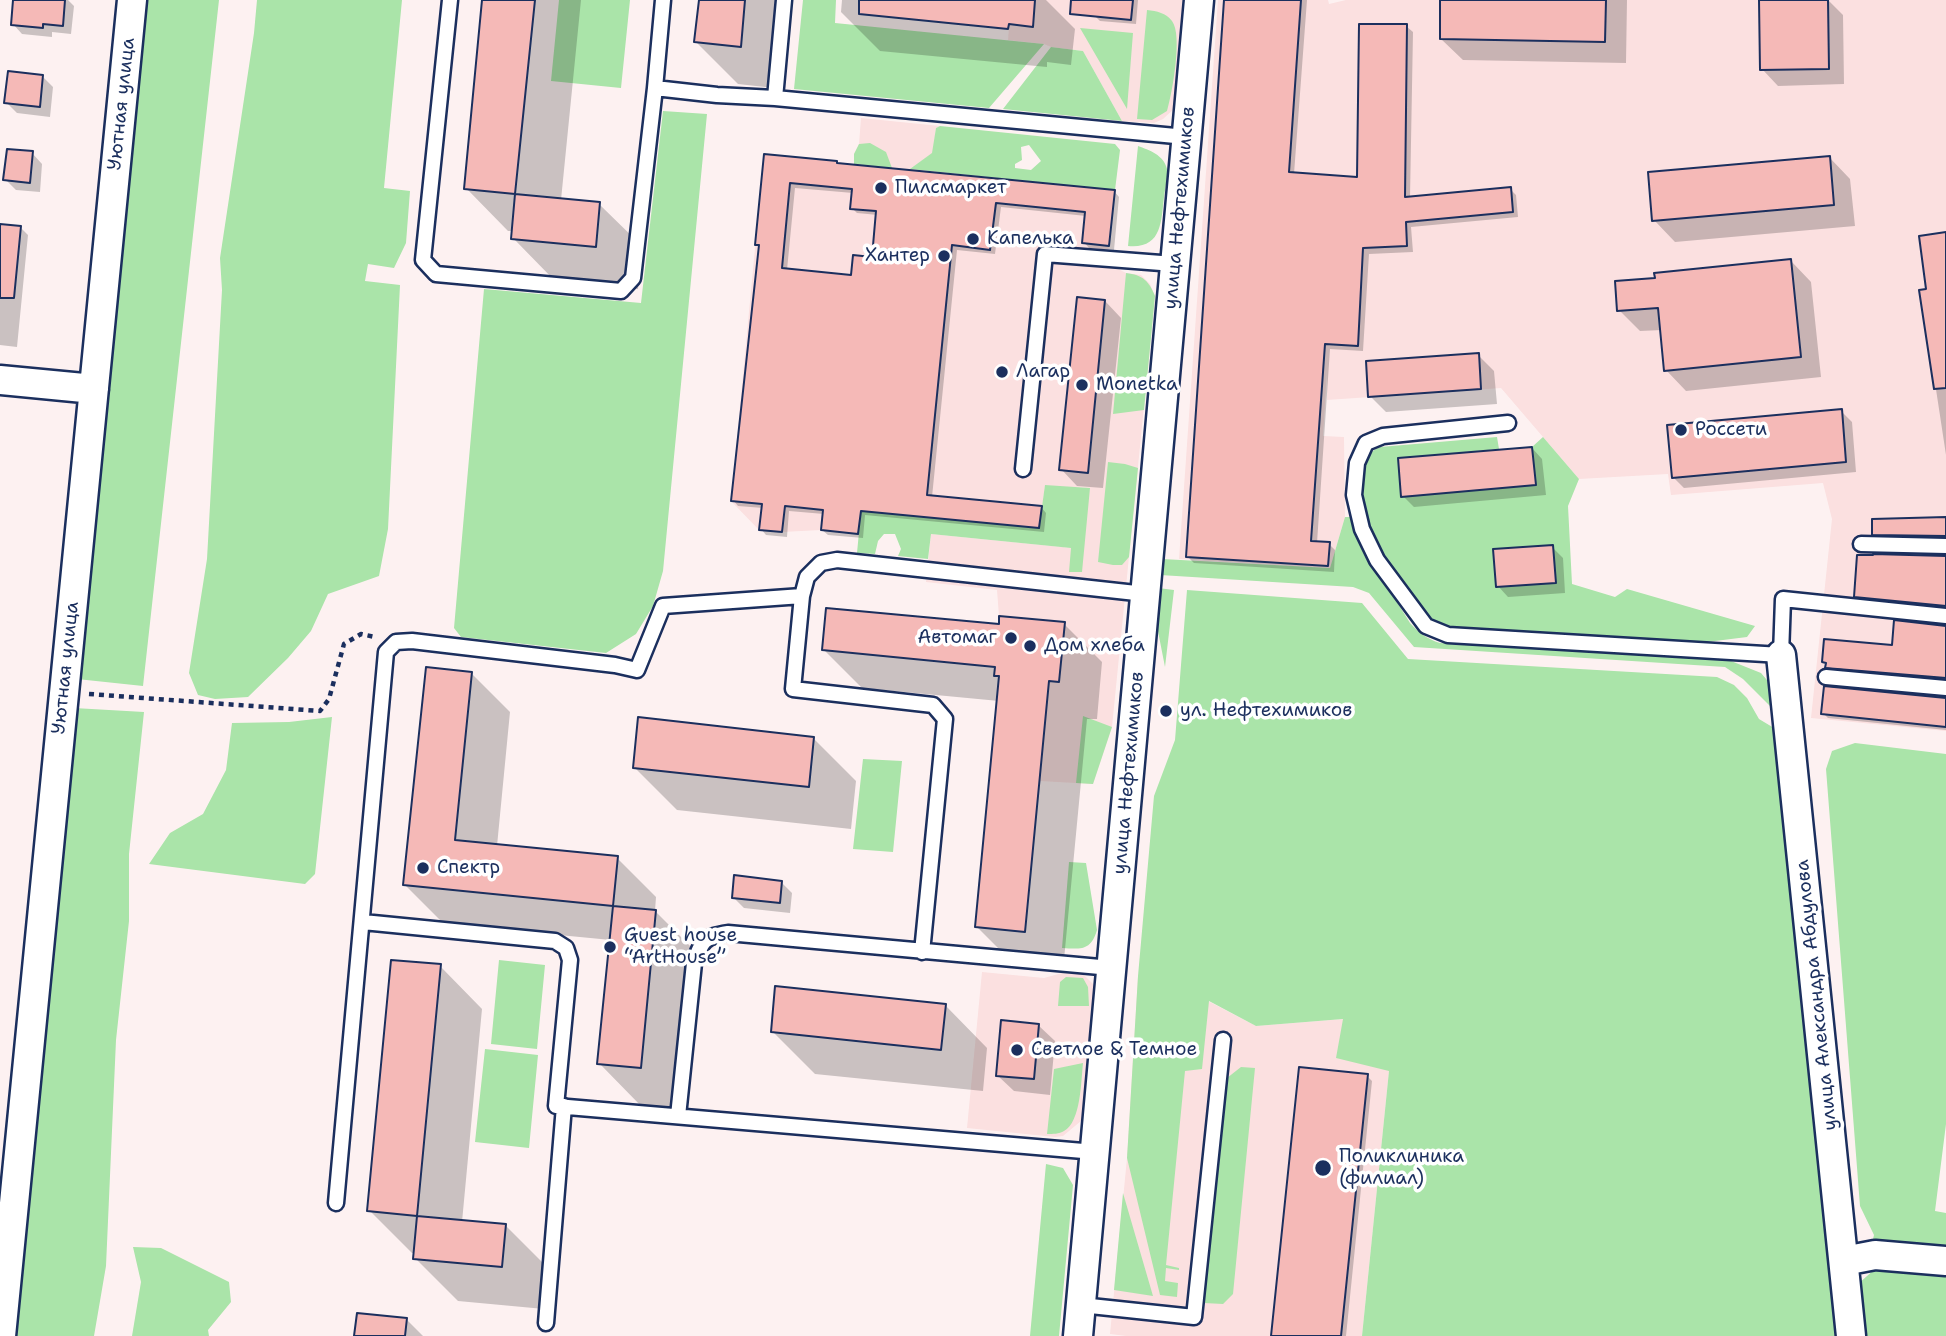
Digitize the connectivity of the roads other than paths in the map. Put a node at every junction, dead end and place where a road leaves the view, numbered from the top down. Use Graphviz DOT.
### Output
graph roads {
  1 [pos="132,0"];
  2 [pos="450,0"];
  3 [pos="663,0"];
  4 [pos="784,0"];
  5 [pos="1199,0"];
  6 [pos="655,88"];
  7 [pos="775,98"];
  8 [pos="1186,137"];
  9 [pos="1174,264"];
  10 [pos="0,380"];
  11 [pos="94,389"];
  12 [pos="1508,423"];
  13 [pos="1023,469"];
  14 [pos="1861,544"];
  15 [pos="1946,546"];
  16 [pos="1145,594"];
  17 [pos="802,596"];
  18 [pos="1946,616"];
  19 [pos="1781,654"];
  20 [pos="1826,677"];
  21 [pos="1946,688"];
  22 [pos="363,922"];
  23 [pos="922,951"];
  24 [pos="1111,968"];
  25 [pos="1223,1040"];
  26 [pos="564,1106"];
  27 [pos="678,1116"];
  28 [pos="1095,1152"];
  29 [pos="336,1203"];
  30 [pos="4,1257"];
  31 [pos="1844,1261"];
  32 [pos="1946,1261"];
  33 [pos="1081,1306"];
  34 [pos="546,1323"];
  35 [pos="1,1336"];
  36 [pos="1078,1336"];
  37 [pos="1851,1336"];
  1 -- 11 [label="street, Уютная улица"];
  2 -- 6 [label="lane"];
  3 -- 6 [label="lane"];
  4 -- 7 [label="lane"];
  5 -- 8 [label="street, улица Нефтехимиков"];
  6 -- 7 [label="lane"];
  7 -- 8 [label="lane"];
  8 -- 9 [label="street, улица Нефтехимиков"];
  9 -- 13 [label="lane"];
  9 -- 16 [label="street, улица Нефтехимиков"];
  10 -- 11 [label="street"];
  11 -- 30 [label="street, Уютная улица"];
  12 -- 19 [label="lane"];
  14 -- 15 [label="lane"];
  16 -- 17 [label="lane"];
  16 -- 24 [label="street, улица Нефтехимиков"];
  17 -- 22 [label="lane"];
  17 -- 23 [label="lane"];
  18 -- 19 [label="lane"];
  19 -- 31 [label="street, улица Александра Абдулова"];
  20 -- 21 [label="lane"];
  22 -- 26 [label="lane"];
  22 -- 29 [label="lane"];
  23 -- 24 [label="lane"];
  23 -- 27 [label="lane"];
  24 -- 28 [label="street, улица Нефтехимиков"];
  25 -- 33 [label="lane"];
  26 -- 27 [label="lane"];
  26 -- 34 [label="lane"];
  27 -- 28 [label="lane"];
  28 -- 33 [label="street, улица Нефтехимиков"];
  30 -- 35 [label="street, Уютная улица"];
  31 -- 32 [label="street"];
  31 -- 37 [label="street, улица Александра Абдулова"];
  33 -- 36 [label="street, улица Нефтехимиков"];
}
